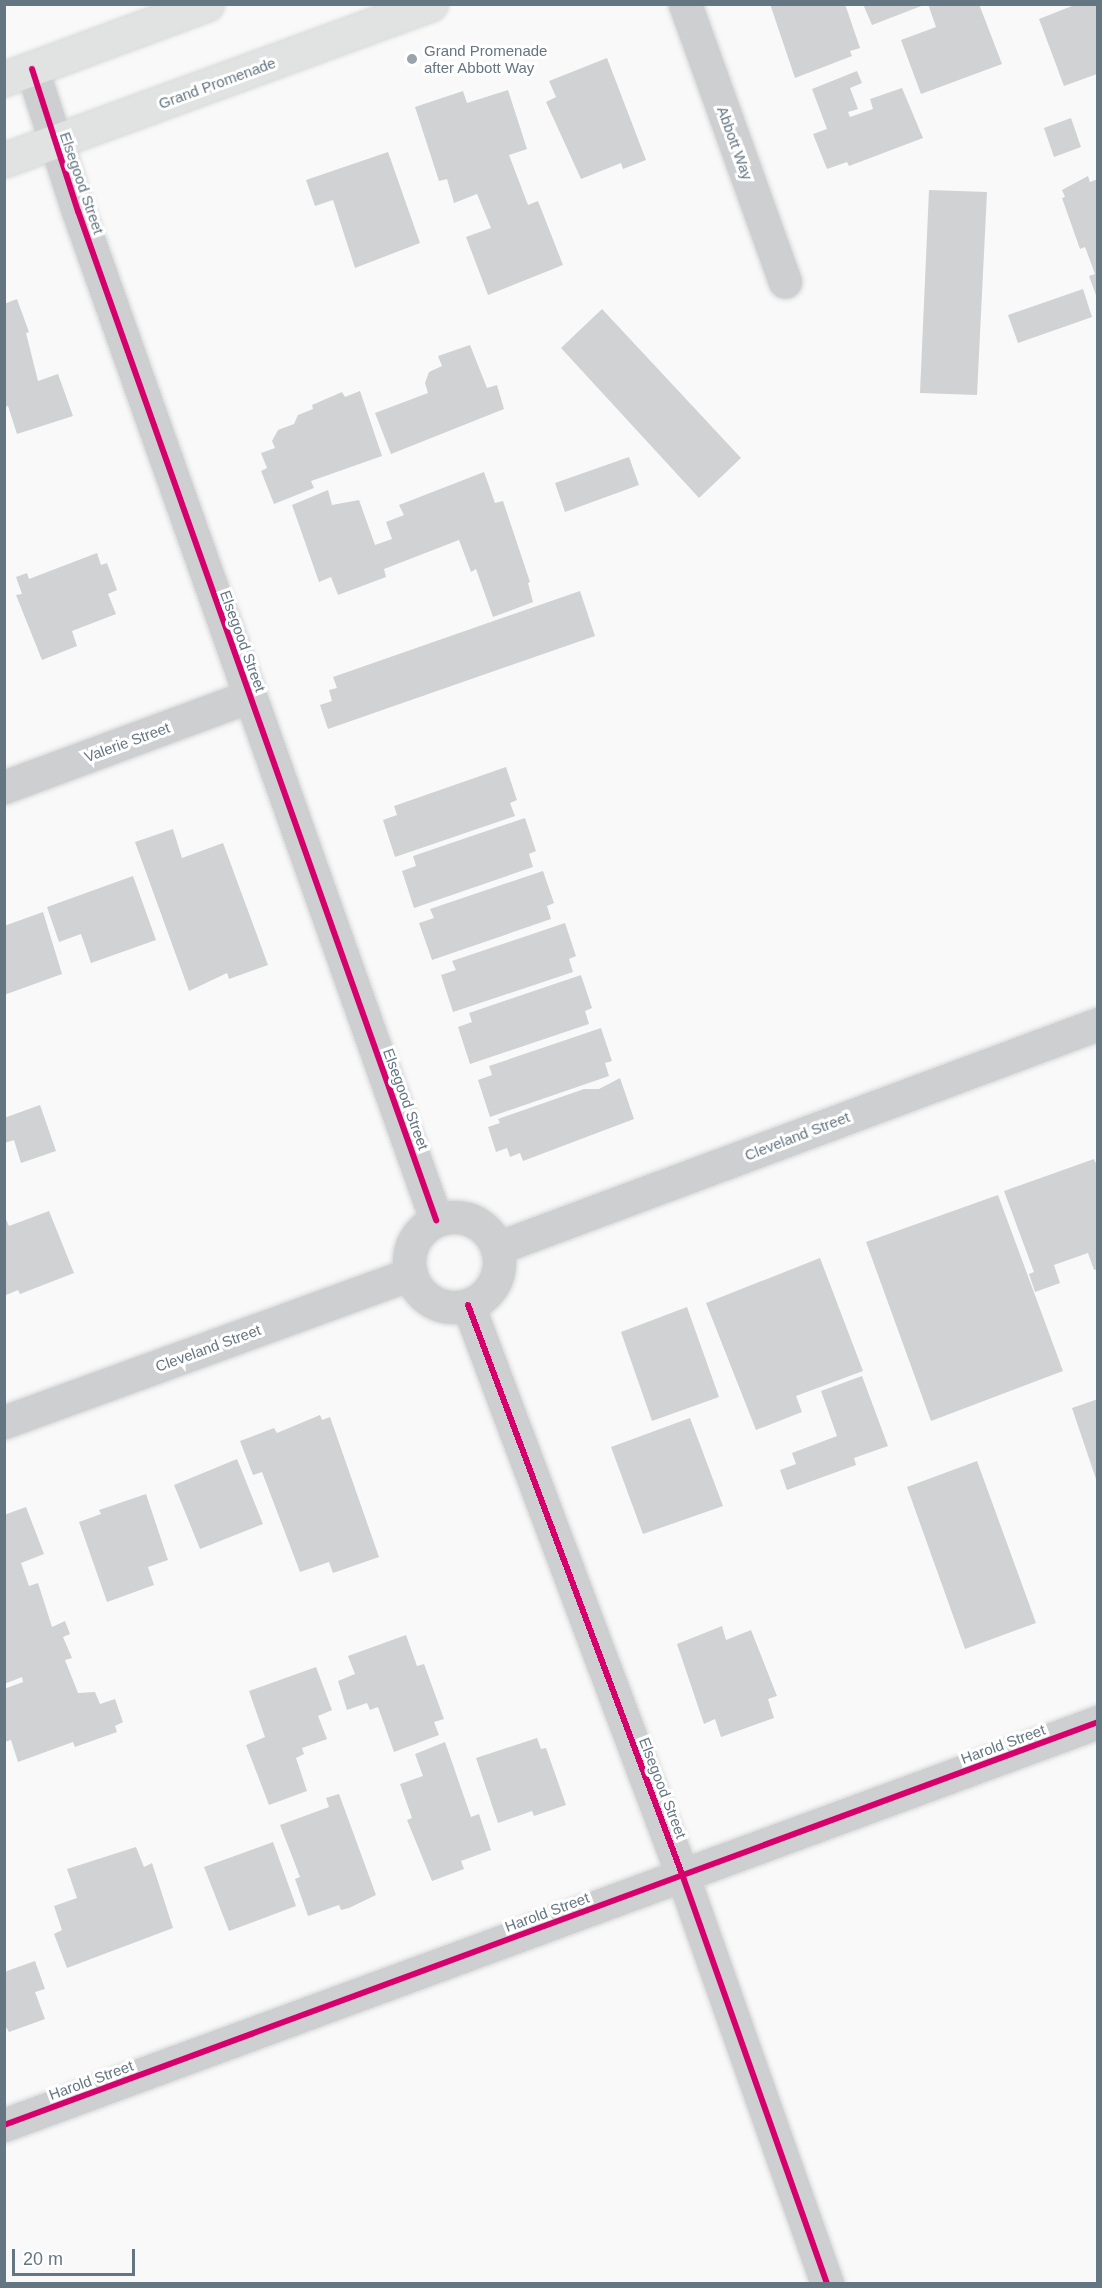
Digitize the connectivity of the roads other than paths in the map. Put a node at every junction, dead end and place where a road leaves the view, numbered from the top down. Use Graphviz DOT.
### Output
graph roads {
  1 [pos="207,4"];
  2 [pos="430,4"];
  3 [pos="685,4"];
  4 [pos="18,74"];
  5 [pos="55,142"];
  6 [pos="4,160"];
  7 [pos="785,282"];
  8 [pos="250,696"];
  9 [pos="4,787"];
  10 [pos="1098,1024"];
  11 [pos="436,1220"];
  12 [pos="497,1248"];
  13 [pos="411,1274"];
  14 [pos="468,1305"];
  15 [pos="4,1422"];
  16 [pos="1098,1722"];
  17 [pos="682,1874"];
  18 [pos="4,2125"];
  19 [pos="826,2283"];
  1 -- 4 [label="main road"];
  2 -- 5 [label="main road, Grand Promenade"];
  3 -- 7 [label="street, Abbott Way"];
  4 -- 5 [label="street, Elsegood Street"];
  5 -- 6 [label="main road, Grand Promenade"];
  5 -- 8 [label="street, Elsegood Street"];
  8 -- 9 [label="street, Valerie Street"];
  8 -- 11 [label="street, Elsegood Street"];
  10 -- 12 [label="street, Cleveland Street"];
  11 -- 12 [label="street"];
  11 -- 13 [label="street"];
  12 -- 14 [label="street"];
  13 -- 14 [label="street"];
  13 -- 15 [label="street, Cleveland Street"];
  14 -- 17 [label="street, Elsegood Street"];
  16 -- 17 [label="street, Harold Street"];
  17 -- 18 [label="street, Harold Street"];
  17 -- 19 [label="street, Elsegood Street"];
}
